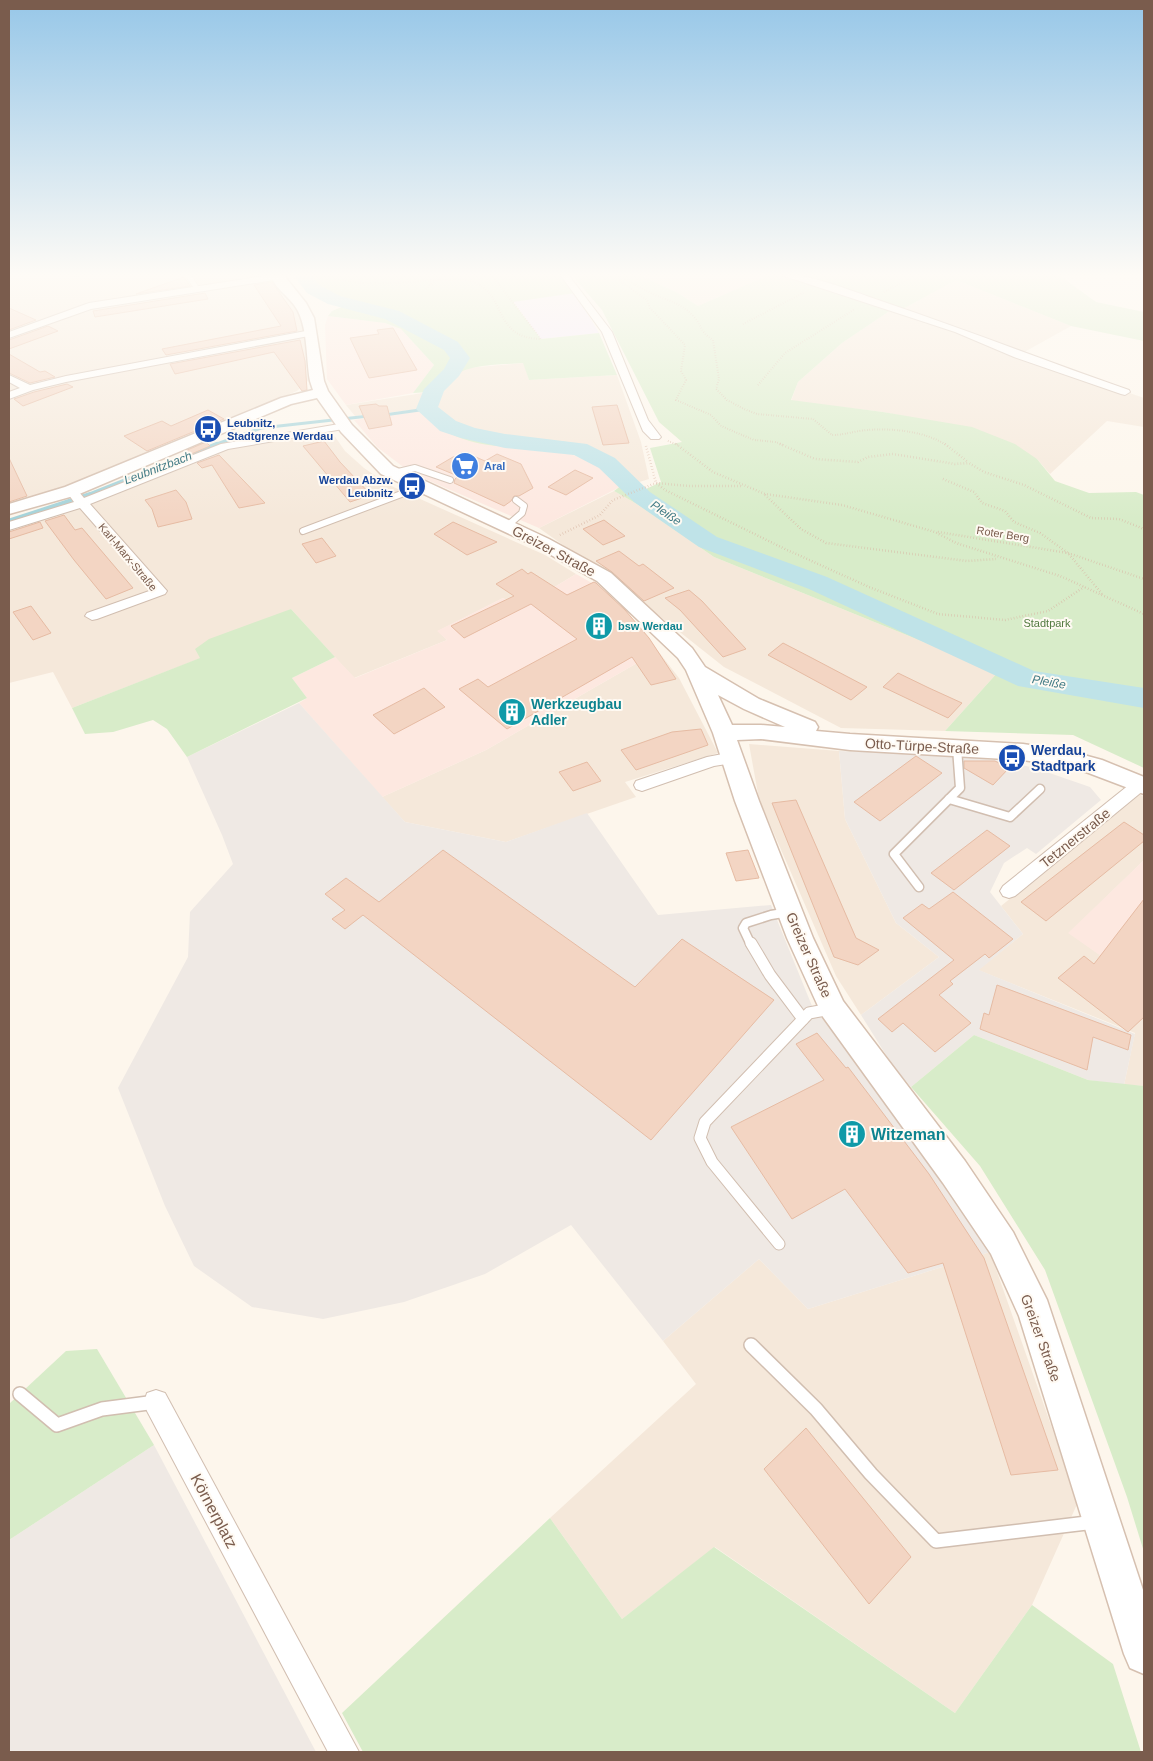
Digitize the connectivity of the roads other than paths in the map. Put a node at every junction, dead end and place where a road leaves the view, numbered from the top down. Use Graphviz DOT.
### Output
graph roads {
  1 [pos="190,355"];
  2 [pos="314,355"];
  3 [pos="616,355"];
  4 [pos="1019,355"];
  5 [pos="9,378"];
  6 [pos="29,388"];
  7 [pos="321,392"];
  8 [pos="1125,392"];
  9 [pos="9,396"];
  10 [pos="342,421"];
  11 [pos="655,437"];
  12 [pos="394,473"];
  13 [pos="450,480"];
  14 [pos="420,486"];
  15 [pos="77,498"];
  16 [pos="516,500"];
  17 [pos="9,509"];
  18 [pos="9,526"];
  19 [pos="507,526"];
  20 [pos="303,532"];
  21 [pos="92,616"];
  22 [pos="696,669"];
  23 [pos="724,733"];
  24 [pos="850,742"];
  25 [pos="957,748"];
  26 [pos="733,758"];
  27 [pos="642,785"];
  28 [pos="1143,785"];
  29 [pos="1040,789"];
  30 [pos="949,800"];
  31 [pos="919,887"];
  32 [pos="1009,891"];
  33 [pos="790,912"];
  34 [pos="833,1009"];
  35 [pos="803,1019"];
  36 [pos="779,1244"];
  37 [pos="751,1345"];
  38 [pos="20,1394"];
  39 [pos="156,1402"];
  40 [pos="1103,1521"];
  41 [pos="1144,1654"];
  42 [pos="344,1752"];
  1 -- 6 [label="street"];
  2 -- 7 [label="street"];
  3 -- 11 [label="street"];
  4 -- 8 [label="street"];
  5 -- 6 [label="street"];
  6 -- 9 [label="street"];
  7 -- 10 [label="street, Greizer Straße"];
  7 -- 15 [label="street"];
  10 -- 12 [label="street, Greizer Straße"];
  10 -- 15 [label="street"];
  12 -- 13 [label="lane"];
  12 -- 14 [label="street, Greizer Straße"];
  14 -- 19 [label="street, Greizer Straße"];
  14 -- 20 [label="lane"];
  15 -- 17 [label="street"];
  15 -- 18 [label="street"];
  15 -- 21 [label="street, Karl-Marx-Straße"];
  16 -- 19 [label="lane"];
  19 -- 22 [label="street, Greizer Straße"];
  22 -- 23 [label="street, Greizer Straße"];
  22 -- 24 [label="street"];
  23 -- 24 [label="street, Otto-Türpe-Straße"];
  23 -- 26 [label="street, Greizer Straße"];
  24 -- 25 [label="street, Otto-Türpe-Straße"];
  25 -- 28 [label="street, Otto-Türpe-Straße"];
  25 -- 30 [label="lane"];
  26 -- 27 [label="street"];
  26 -- 33 [label="street, Greizer Straße"];
  28 -- 32 [label="street, Tetznerstraße"];
  29 -- 30 [label="lane"];
  30 -- 31 [label="lane"];
  33 -- 34 [label="street, Greizer Straße"];
  33 -- 35 [label="lane"];
  34 -- 35 [label="lane"];
  34 -- 40 [label="street, Greizer Straße"];
  35 -- 36 [label="lane"];
  37 -- 40 [label="lane"];
  38 -- 39 [label="lane, Körnerplatz"];
  39 -- 42 [label="street, Körnerplatz"];
  40 -- 41 [label="street, Greizer Straße"];
}
